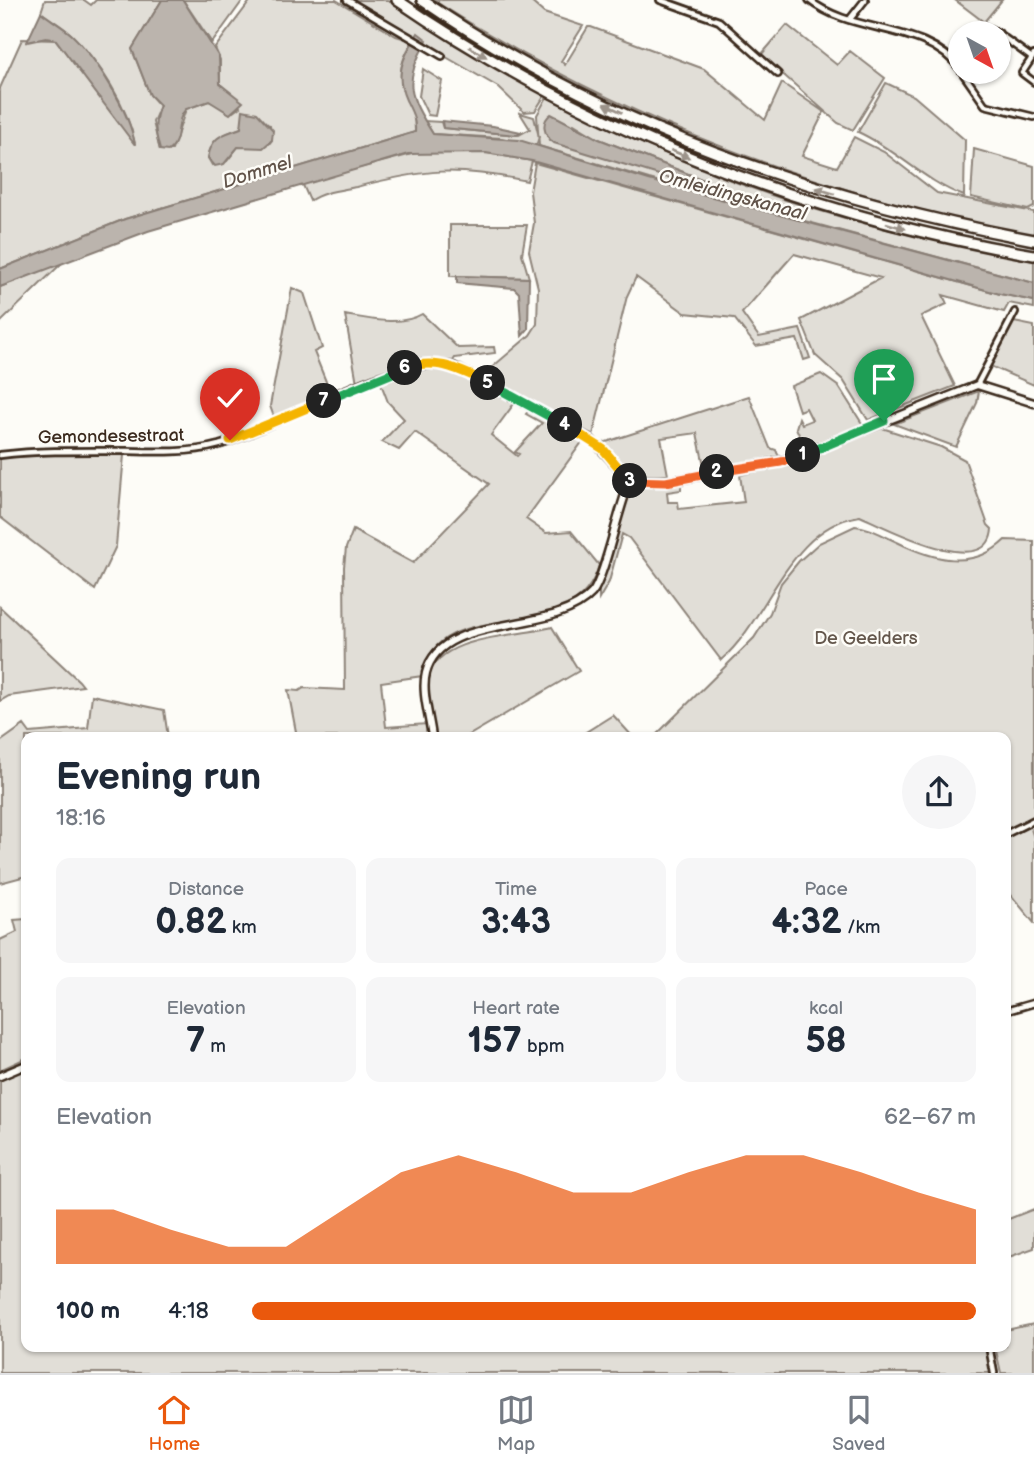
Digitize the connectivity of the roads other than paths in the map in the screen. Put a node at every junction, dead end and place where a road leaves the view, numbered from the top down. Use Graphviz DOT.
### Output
graph roads {
  1 [pos="346,0"];
  2 [pos="397,0"];
  3 [pos="422,0"];
  4 [pos="660,0"];
  5 [pos="808,0"];
  6 [pos="865,0"];
  7 [pos="678,3"];
  8 [pos="850,19"];
  9 [pos="1012,42"];
  10 [pos="442,56"];
  11 [pos="948,57"];
  12 [pos="1033,57"];
  13 [pos="778,74"];
  14 [pos="1034,82"];
  15 [pos="970,84"];
  16 [pos="1034,117"];
  17 [pos="1034,240"];
  18 [pos="1034,255"];
  19 [pos="1015,312"];
  20 [pos="977,385"];
  21 [pos="1034,403"];
  22 [pos="0,455"];
  23 [pos="630,481"];
  24 [pos="431,732"];
  25 [pos="1034,820"];
  26 [pos="1011,832"];
  27 [pos="1034,1003"];
  28 [pos="1011,1010"];
  29 [pos="21,1067"];
  30 [pos="0,1076"];
  31 [pos="990,1352"];
  32 [pos="994,1373"];
  1 -- 10 [label="street"];
  2 -- 18 [label="highway, one-way"];
  17 -- 3 [label="highway, one-way"];
  4 -- 7 [label="street"];
  5 -- 8 [label="street"];
  6 -- 8 [label="street"];
  7 -- 13 [label="street"];
  8 -- 11 [label="street"];
  9 -- 12 [label="street"];
  12 -- 14 [label="street"];
  15 -- 16 [label="street"];
  19 -- 20 [label="street"];
  20 -- 21 [label="street"];
  20 -- 23 [label="street"];
  22 -- 23 [label="street, Gemondesestraat"];
  23 -- 24 [label="street"];
  25 -- 26 [label="street"];
  27 -- 28 [label="street"];
  29 -- 30 [label="street"];
  31 -- 32 [label="street"];
}
